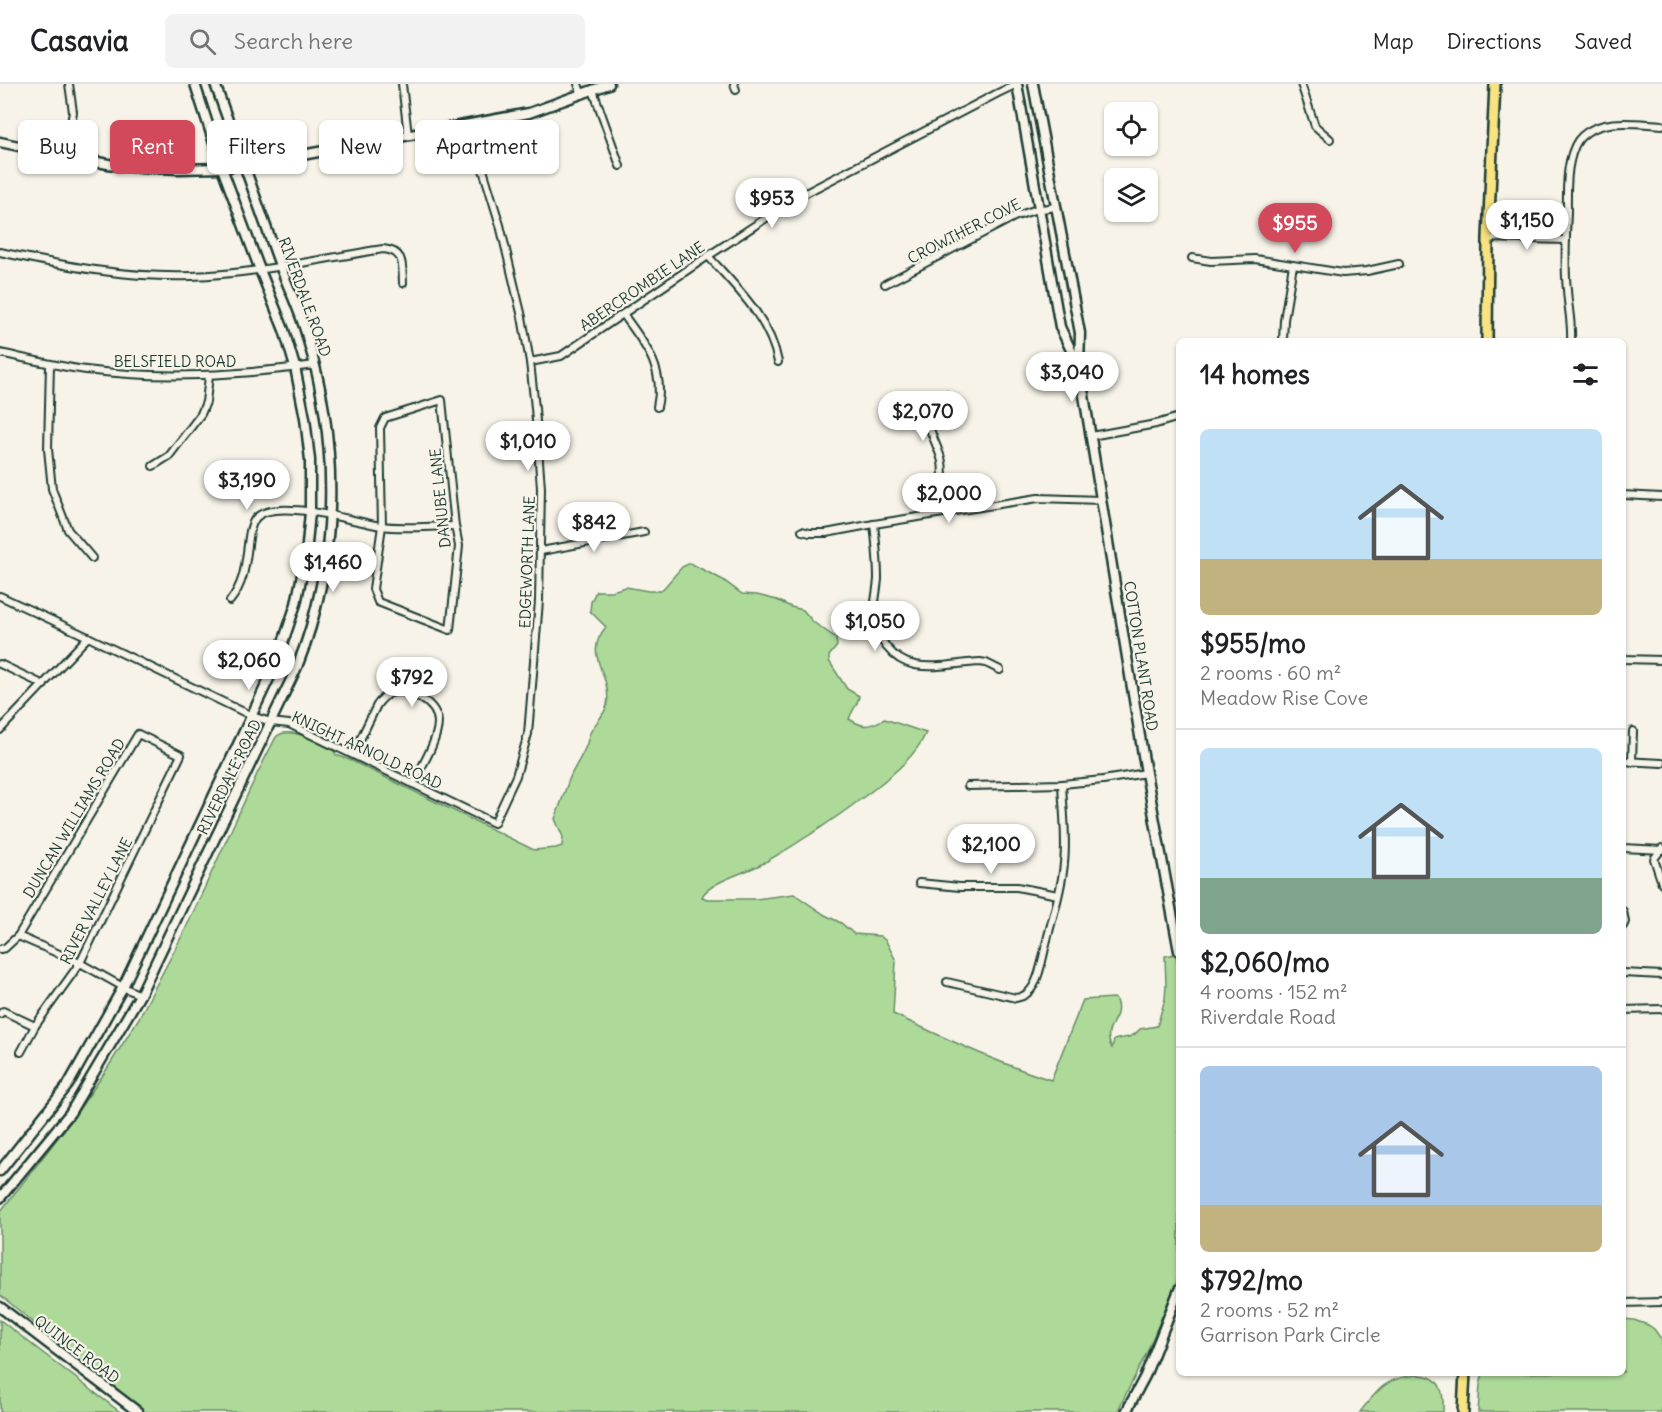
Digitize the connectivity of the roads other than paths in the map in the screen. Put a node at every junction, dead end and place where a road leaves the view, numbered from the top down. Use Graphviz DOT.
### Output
graph roads {
  1 [pos="69,84"];
  2 [pos="195,84"];
  3 [pos="215,84"];
  4 [pos="402,84"];
  5 [pos="578,84"];
  6 [pos="609,84"];
  7 [pos="1017,84"];
  8 [pos="1033,84"];
  9 [pos="1301,84"];
  10 [pos="1495,84"];
  11 [pos="594,90"];
  12 [pos="582,95"];
  13 [pos="72,120"];
  14 [pos="228,120"];
  15 [pos="491,120"];
  16 [pos="207,121"];
  17 [pos="1662,125"];
  18 [pos="415,134"];
  19 [pos="408,135"];
  20 [pos="1330,139"];
  21 [pos="0,142"];
  22 [pos="18,146"];
  23 [pos="307,154"];
  24 [pos="98,162"];
  25 [pos="620,166"];
  26 [pos="207,168"];
  27 [pos="224,174"];
  28 [pos="247,174"];
  29 [pos="484,174"];
  30 [pos="1056,207"];
  31 [pos="1039,209"];
  32 [pos="1488,238"];
  33 [pos="1566,240"];
  34 [pos="0,252"];
  35 [pos="708,256"];
  36 [pos="1192,258"];
  37 [pos="1398,264"];
  38 [pos="1293,265"];
  39 [pos="280,267"];
  40 [pos="260,270"];
  41 [pos="403,283"];
  42 [pos="885,284"];
  43 [pos="623,314"];
  44 [pos="1283,338"];
  45 [pos="1487,338"];
  46 [pos="1571,338"];
  47 [pos="0,353"];
  48 [pos="530,362"];
  49 [pos="778,362"];
  50 [pos="50,364"];
  51 [pos="315,365"];
  52 [pos="1078,365"];
  53 [pos="295,368"];
  54 [pos="209,376"];
  55 [pos="946,395"];
  56 [pos="657,407"];
  57 [pos="1176,418"];
  58 [pos="1092,436"];
  59 [pos="153,466"];
  60 [pos="1626,495"];
  61 [pos="1662,497"];
  62 [pos="1101,500"];
  63 [pos="310,512"];
  64 [pos="936,514"];
  65 [pos="330,515"];
  66 [pos="874,524"];
  67 [pos="382,526"];
  68 [pos="455,526"];
  69 [pos="802,531"];
  70 [pos="644,532"];
  71 [pos="541,551"];
  72 [pos="92,558"];
  73 [pos="0,596"];
  74 [pos="230,602"];
  75 [pos="88,636"];
  76 [pos="1626,659"];
  77 [pos="1662,660"];
  78 [pos="0,664"];
  79 [pos="1000,670"];
  80 [pos="44,685"];
  81 [pos="252,716"];
  82 [pos="271,722"];
  83 [pos="0,730"];
  84 [pos="1633,731"];
  85 [pos="181,754"];
  86 [pos="352,754"];
  87 [pos="1626,761"];
  88 [pos="1632,762"];
  89 [pos="1662,762"];
  90 [pos="1146,773"];
  91 [pos="413,784"];
  92 [pos="1062,784"];
  93 [pos="968,786"];
  94 [pos="494,823"];
  95 [pos="1626,848"];
  96 [pos="1662,849"];
  97 [pos="919,883"];
  98 [pos="1662,883"];
  99 [pos="1058,895"];
  100 [pos="1176,935"];
  101 [pos="18,936"];
  102 [pos="0,949"];
  103 [pos="80,963"];
  104 [pos="1626,973"];
  105 [pos="1662,975"];
  106 [pos="947,982"];
  107 [pos="123,987"];
  108 [pos="140,995"];
  109 [pos="1662,1009"];
  110 [pos="1626,1010"];
  111 [pos="0,1014"];
  112 [pos="35,1026"];
  113 [pos="21,1052"];
  114 [pos="0,1171"];
  115 [pos="0,1198"];
  116 [pos="1176,1297"];
  117 [pos="1626,1302"];
  118 [pos="1662,1302"];
  119 [pos="0,1307"];
  120 [pos="1465,1376"];
  121 [pos="138,1412"];
  122 [pos="1126,1412"];
  123 [pos="1464,1412"];
  1 -- 13 [label="street"];
  2 -- 16 [label="street, RIVERDALE ROAD"];
  3 -- 14 [label="street, RIVERDALE ROAD"];
  4 -- 19 [label="street"];
  5 -- 12 [label="street"];
  6 -- 11 [label="street"];
  7 -- 31 [label="street, COTTON PLANT ROAD"];
  7 -- 35 [label="street, ABERCROMBIE LANE"];
  8 -- 30 [label="street, COTTON PLANT ROAD"];
  9 -- 20 [label="street"];
  10 -- 32 [label="main road"];
  11 -- 12 [label="street"];
  11 -- 25 [label="street"];
  12 -- 15 [label="street"];
  17 -- 33 [label="street"];
  18 -- 19 [label="street"];
  19 -- 23 [label="street"];
  21 -- 22 [label="street"];
  24 -- 26 [label="street"];
  27 -- 40 [label="street, RIVERDALE ROAD"];
  28 -- 39 [label="street, RIVERDALE ROAD"];
  29 -- 48 [label="street, EDGEWORTH LANE"];
  30 -- 31 [label="street, CROWTHER COVE"];
  30 -- 52 [label="street, COTTON PLANT ROAD"];
  31 -- 42 [label="street, CROWTHER COVE"];
  31 -- 52 [label="street, COTTON PLANT ROAD"];
  32 -- 33 [label="street"];
  32 -- 45 [label="main road"];
  33 -- 46 [label="street"];
  34 -- 40 [label="street"];
  35 -- 43 [label="street, ABERCROMBIE LANE"];
  35 -- 49 [label="street"];
  36 -- 38 [label="street"];
  37 -- 38 [label="street"];
  38 -- 44 [label="street"];
  39 -- 40 [label="street"];
  39 -- 41 [label="street"];
  39 -- 51 [label="street, RIVERDALE ROAD"];
  40 -- 53 [label="street, RIVERDALE ROAD"];
  43 -- 48 [label="street, ABERCROMBIE LANE"];
  43 -- 56 [label="street"];
  47 -- 50 [label="street, BELSFIELD ROAD"];
  48 -- 71 [label="street, EDGEWORTH LANE"];
  50 -- 54 [label="street, BELSFIELD ROAD"];
  50 -- 72 [label="street"];
  51 -- 53 [label="street, BELSFIELD ROAD"];
  51 -- 65 [label="street, RIVERDALE ROAD"];
  52 -- 58 [label="street, COTTON PLANT ROAD"];
  53 -- 54 [label="street, BELSFIELD ROAD"];
  53 -- 63 [label="street, RIVERDALE ROAD"];
  54 -- 59 [label="street"];
  55 -- 64 [label="street"];
  57 -- 58 [label="street"];
  58 -- 62 [label="street, COTTON PLANT ROAD"];
  60 -- 61 [label="street"];
  62 -- 64 [label="street"];
  62 -- 90 [label="street, COTTON PLANT ROAD"];
  63 -- 65 [label="street"];
  63 -- 74 [label="street"];
  63 -- 81 [label="street, RIVERDALE ROAD"];
  64 -- 66 [label="street"];
  65 -- 67 [label="street"];
  65 -- 82 [label="street, RIVERDALE ROAD"];
  66 -- 69 [label="street"];
  66 -- 79 [label="street"];
  67 -- 68 [label="street"];
  67 -- 68 [label="street, DANUBE LANE"];
  67 -- 68 [label="street, DANUBE LANE"];
  70 -- 71 [label="street"];
  71 -- 94 [label="street, EDGEWORTH LANE"];
  73 -- 75 [label="street, KNIGHT ARNOLD ROAD"];
  75 -- 80 [label="street"];
  75 -- 81 [label="street, KNIGHT ARNOLD ROAD"];
  76 -- 77 [label="street"];
  78 -- 80 [label="street"];
  80 -- 83 [label="street"];
  81 -- 82 [label="street, KNIGHT ARNOLD ROAD"];
  81 -- 107 [label="street, RIVERDALE ROAD"];
  82 -- 86 [label="street, KNIGHT ARNOLD ROAD"];
  82 -- 108 [label="street, RIVERDALE ROAD"];
  84 -- 88 [label="street"];
  85 -- 101 [label="street, DUNCAN WILLIAMS ROAD"];
  85 -- 103 [label="street, RIVER VALLEY LANE"];
  86 -- 91 [label="street, KNIGHT ARNOLD ROAD"];
  86 -- 91 [label="street"];
  87 -- 88 [label="street"];
  88 -- 89 [label="street"];
  90 -- 92 [label="street"];
  90 -- 100 [label="street, COTTON PLANT ROAD"];
  91 -- 94 [label="street, KNIGHT ARNOLD ROAD"];
  92 -- 93 [label="street"];
  92 -- 99 [label="street"];
  95 -- 96 [label="street"];
  96 -- 98 [label="street"];
  97 -- 99 [label="street"];
  99 -- 106 [label="street"];
  101 -- 102 [label="street, DUNCAN WILLIAMS ROAD"];
  101 -- 103 [label="street"];
  103 -- 107 [label="street"];
  103 -- 112 [label="street, RIVER VALLEY LANE"];
  104 -- 105 [label="street"];
  107 -- 108 [label="street"];
  107 -- 114 [label="street, RIVERDALE ROAD"];
  108 -- 115 [label="street, RIVERDALE ROAD"];
  109 -- 110 [label="street"];
  111 -- 112 [label="street"];
  112 -- 113 [label="street, RIVER VALLEY LANE"];
  116 -- 122 [label="street"];
  117 -- 118 [label="street"];
  119 -- 121 [label="street, QUINCE ROAD"];
  120 -- 123 [label="main road"];
}
